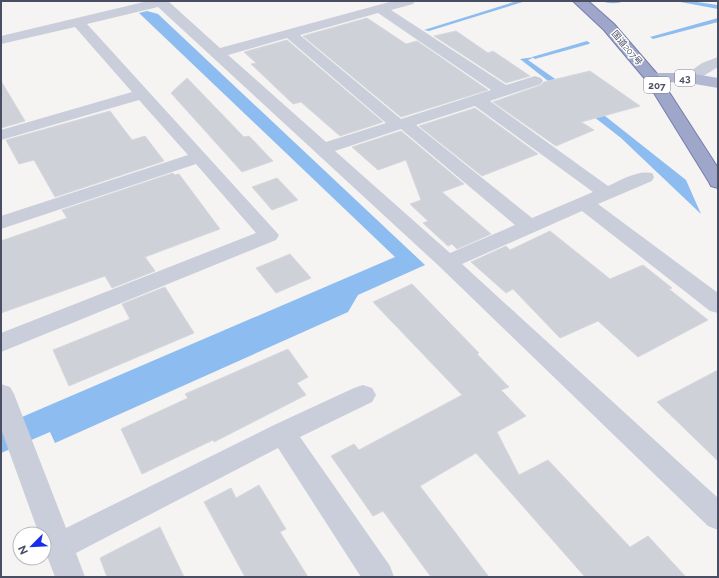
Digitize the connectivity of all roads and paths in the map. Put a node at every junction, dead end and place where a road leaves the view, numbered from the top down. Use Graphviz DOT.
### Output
graph roads {
  1 [pos="408,1"];
  2 [pos="580,1"];
  3 [pos="380,8"];
  4 [pos="78,22"];
  5 [pos="290,34"];
  6 [pos="1,40"];
  7 [pos="217,53"];
  8 [pos="718,62"];
  9 [pos="652,78"];
  10 [pos="689,78"];
  11 [pos="535,81"];
  12 [pos="718,83"];
  13 [pos="504,91"];
  14 [pos="144,94"];
  15 [pos="478,100"];
  16 [pos="401,124"];
  17 [pos="1,135"];
  18 [pos="323,149"];
  19 [pos="200,157"];
  20 [pos="645,177"];
  21 [pos="718,182"];
  22 [pos="606,194"];
  23 [pos="584,203"];
  24 [pos="1,223"];
  25 [pos="529,226"];
  26 [pos="447,262"];
  27 [pos="718,305"];
  28 [pos="1,343"];
  29 [pos="363,396"];
  30 [pos="5,405"];
  31 [pos="283,433"];
  32 [pos="718,517"];
  33 [pos="59,546"];
  34 [pos="70,577"];
  35 [pos="379,577"];
  1 -- 3 [label="street"];
  2 -- 9 [label="highway, 国道207号 / 207"];
  3 -- 5 [label="street"];
  3 -- 13 [label="street"];
  4 -- 6 [label="street"];
  4 -- 7 [label="street"];
  4 -- 14 [label="street"];
  5 -- 7 [label="street"];
  5 -- 16 [label="street"];
  7 -- 18 [label="street"];
  8 -- 10 [label="street"];
  9 -- 10 [label="main road, 43"];
  9 -- 21 [label="highway, 国道207号 / 207"];
  10 -- 12 [label="main road, 43"];
  11 -- 13 [label="street"];
  13 -- 15 [label="street"];
  14 -- 17 [label="street"];
  14 -- 19 [label="street"];
  15 -- 16 [label="street"];
  15 -- 22 [label="street"];
  16 -- 18 [label="street"];
  16 -- 25 [label="street"];
  18 -- 26 [label="street"];
  19 -- 24 [label="street"];
  19 -- 28 [label="street"];
  20 -- 22 [label="street"];
  22 -- 23 [label="street"];
  23 -- 25 [label="street"];
  23 -- 27 [label="street"];
  25 -- 26 [label="street"];
  26 -- 32 [label="street"];
  29 -- 31 [label="street"];
  30 -- 33 [label="street"];
  31 -- 33 [label="street"];
  31 -- 35 [label="street"];
  33 -- 34 [label="street"];
}
